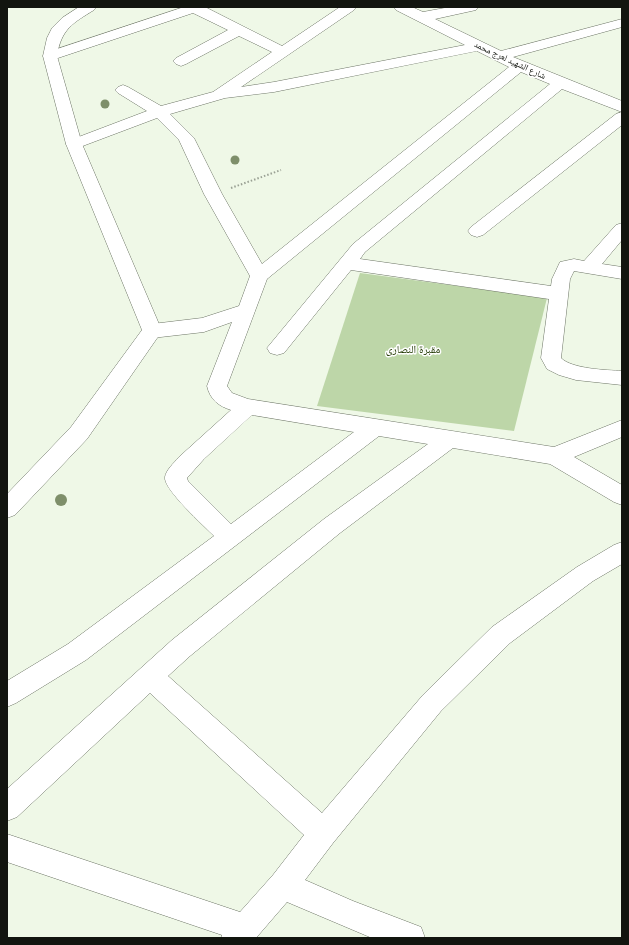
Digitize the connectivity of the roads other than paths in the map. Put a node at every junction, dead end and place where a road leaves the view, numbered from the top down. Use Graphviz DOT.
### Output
graph roads {
  1 [pos="89,7"];
  2 [pos="349,7"];
  3 [pos="401,7"];
  4 [pos="470,7"];
  5 [pos="196,8"];
  6 [pos="422,17"];
  7 [pos="622,23"];
  8 [pos="240,30"];
  9 [pos="480,46"];
  10 [pos="283,52"];
  11 [pos="50,56"];
  12 [pos="500,56"];
  13 [pos="181,61"];
  14 [pos="519,66"];
  15 [pos="560,83"];
  16 [pos="123,90"];
  17 [pos="622,92"];
  18 [pos="219,95"];
  19 [pos="599,99"];
  20 [pos="622,107"];
  21 [pos="159,112"];
  22 [pos="622,116"];
  23 [pos="74,144"];
  24 [pos="622,229"];
  25 [pos="477,231"];
  26 [pos="346,263"];
  27 [pos="588,268"];
  28 [pos="622,273"];
  29 [pos="259,276"];
  30 [pos="558,294"];
  31 [pos="247,310"];
  32 [pos="152,331"];
  33 [pos="277,348"];
  34 [pos="622,378"];
  35 [pos="248,407"];
  36 [pos="375,428"];
  37 [pos="622,428"];
  38 [pos="450,439"];
  39 [pos="555,456"];
  40 [pos="622,496"];
  41 [pos="7,509"];
  42 [pos="229,537"];
  43 [pos="622,552"];
  44 [pos="150,676"];
  45 [pos="7,695"];
  46 [pos="7,807"];
  47 [pos="323,833"];
  48 [pos="7,848"];
  49 [pos="283,885"];
  50 [pos="240,933"];
  51 [pos="410,938"];
  1 -- 11 [label="street"];
  2 -- 10 [label="street"];
  3 -- 6 [label="street, شارع الشهيد لعرج محمد"];
  4 -- 6 [label="street"];
  5 -- 8 [label="street"];
  5 -- 11 [label="street"];
  6 -- 9 [label="street, شارع الشهيد لعرج محمد"];
  7 -- 12 [label="street"];
  8 -- 10 [label="street"];
  8 -- 13 [label="street"];
  9 -- 12 [label="street, شارع الشهيد لعرج محمد"];
  9 -- 18 [label="street"];
  10 -- 18 [label="street"];
  11 -- 23 [label="street"];
  12 -- 14 [label="street, شارع الشهيد لعرج محمد"];
  14 -- 15 [label="street, شارع الشهيد لعرج محمد"];
  14 -- 29 [label="street"];
  15 -- 19 [label="street, شارع الشهيد لعرج محمد"];
  15 -- 26 [label="street"];
  16 -- 21 [label="street"];
  17 -- 19 [label="street"];
  18 -- 21 [label="street"];
  19 -- 20 [label="street, شارع الشهيد لعرج محمد"];
  21 -- 23 [label="street"];
  21 -- 29 [label="street"];
  22 -- 25 [label="street"];
  23 -- 32 [label="street"];
  24 -- 27 [label="street"];
  26 -- 30 [label="street"];
  26 -- 33 [label="street"];
  27 -- 28 [label="street"];
  27 -- 30 [label="street"];
  29 -- 31 [label="street"];
  30 -- 34 [label="street"];
  31 -- 32 [label="street"];
  31 -- 35 [label="street"];
  32 -- 41 [label="street"];
  35 -- 36 [label="street"];
  35 -- 42 [label="street"];
  36 -- 38 [label="street"];
  36 -- 42 [label="street"];
  37 -- 39 [label="street"];
  38 -- 39 [label="street"];
  38 -- 44 [label="street"];
  39 -- 40 [label="street"];
  42 -- 45 [label="street"];
  43 -- 47 [label="street"];
  44 -- 46 [label="street"];
  44 -- 47 [label="street"];
  47 -- 49 [label="street"];
  48 -- 50 [label="street"];
  49 -- 50 [label="street"];
  49 -- 51 [label="street"];
}
